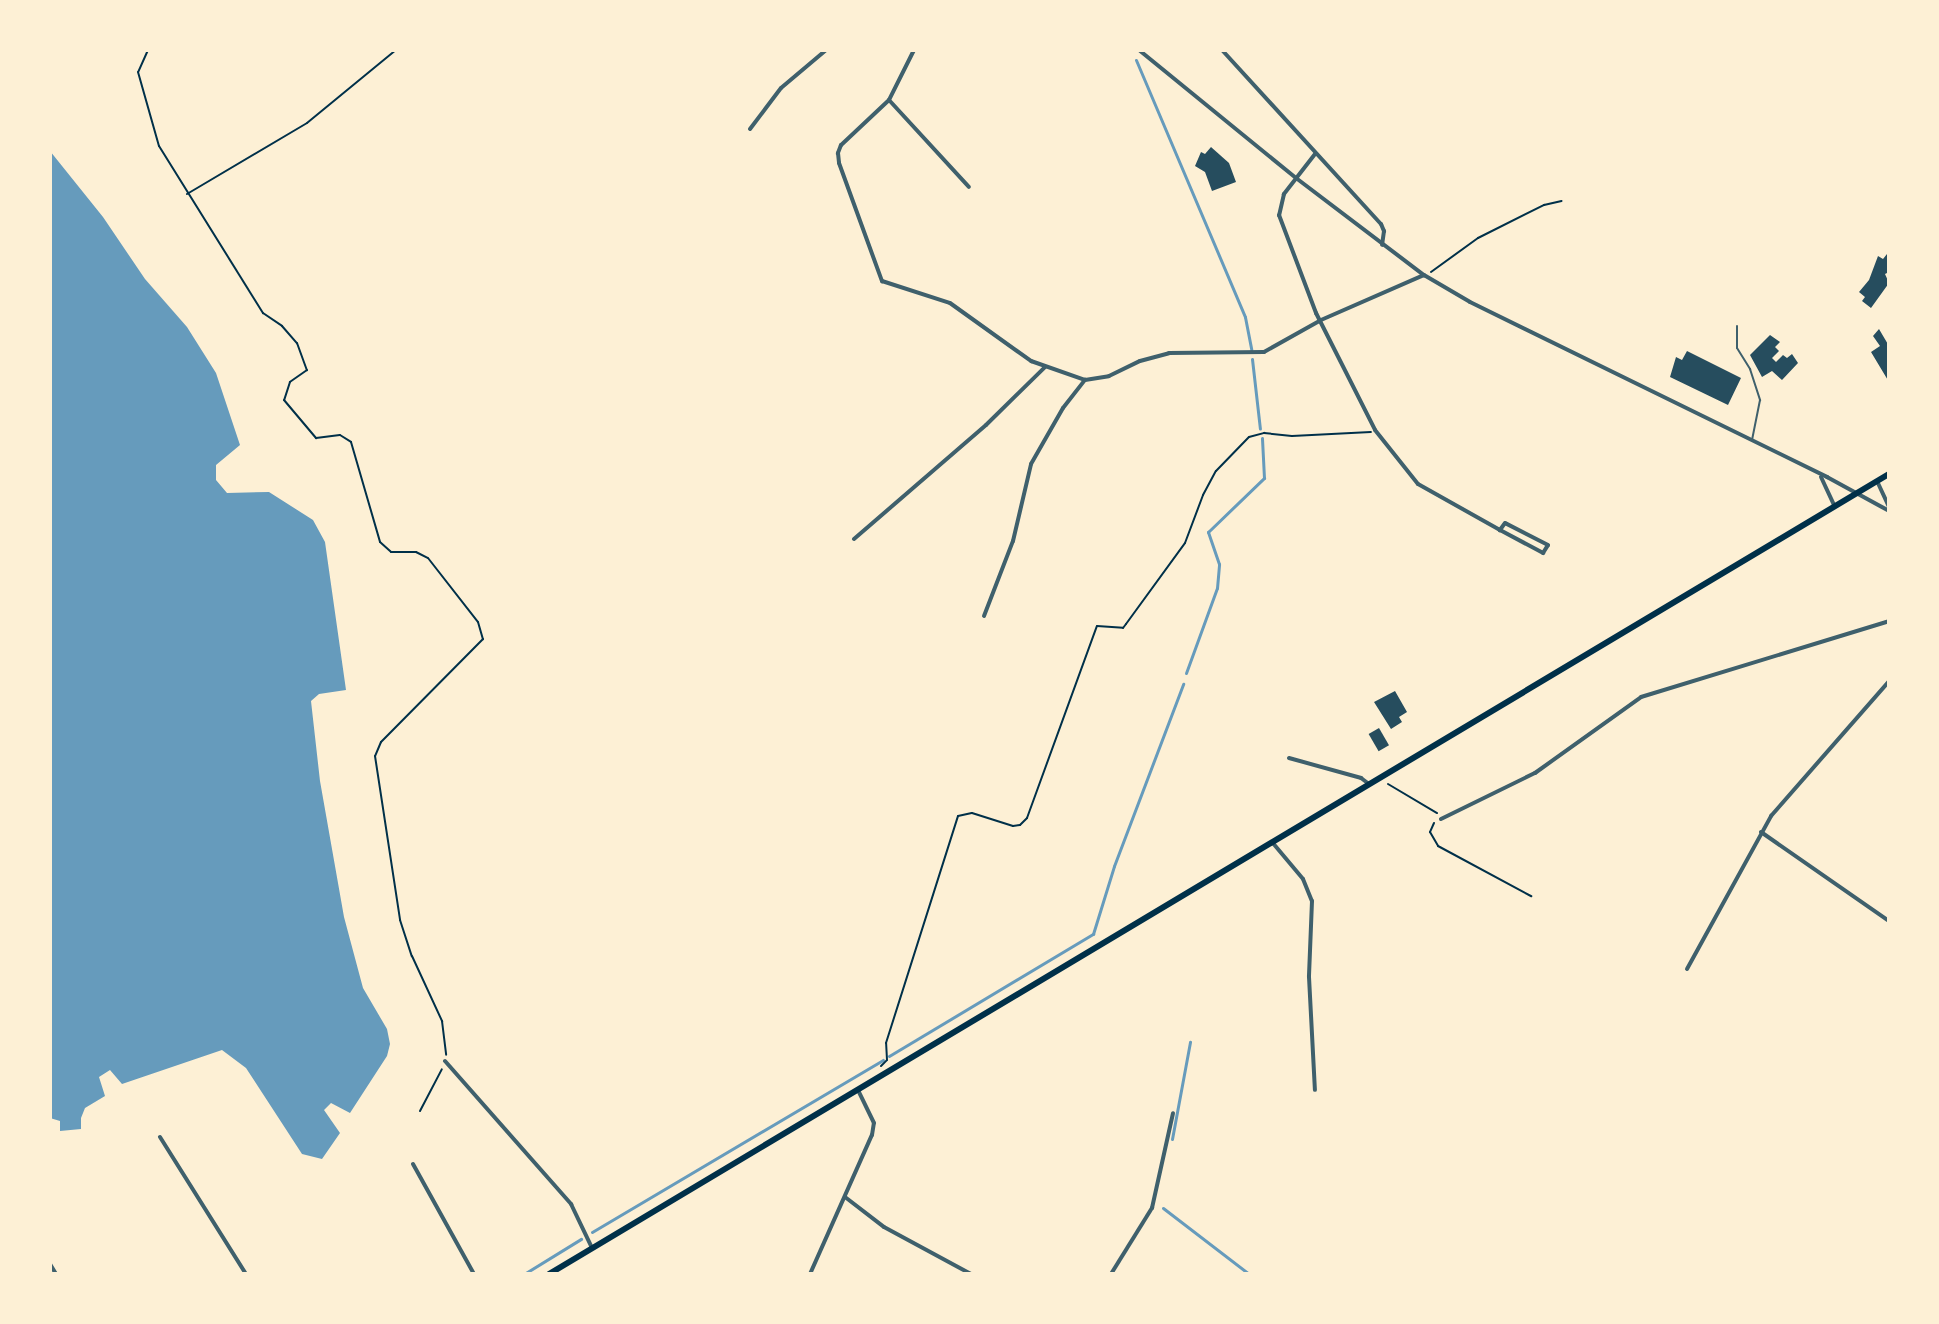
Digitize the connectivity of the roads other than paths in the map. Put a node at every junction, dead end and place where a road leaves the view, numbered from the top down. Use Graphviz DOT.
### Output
graph roads {
  1 [pos="826,50"];
  2 [pos="914,50"];
  3 [pos="1139,50"];
  4 [pos="1222,50"];
  5 [pos="889,100"];
  6 [pos="750,129"];
  7 [pos="1315,154"];
  8 [pos="1296,178"];
  9 [pos="969,187"];
  10 [pos="1382,245"];
  11 [pos="1424,275"];
  12 [pos="1321,320"];
  13 [pos="1737,326"];
  14 [pos="1045,367"];
  15 [pos="1085,380"];
  16 [pos="1752,441"];
  17 [pos="1889,474"];
  18 [pos="1819,475"];
  19 [pos="1877,481"];
  20 [pos="1856,494"];
  21 [pos="1835,506"];
  22 [pos="1889,509"];
  23 [pos="1500,530"];
  24 [pos="854,539"];
  25 [pos="984,616"];
  26 [pos="1889,621"];
  27 [pos="1889,681"];
  28 [pos="1289,758"];
  29 [pos="1369,784"];
  30 [pos="1441,819"];
  31 [pos="1761,832"];
  32 [pos="1272,842"];
  33 [pos="1889,921"];
  34 [pos="1687,969"];
  35 [pos="445,1061"];
  36 [pos="857,1089"];
  37 [pos="1315,1090"];
  38 [pos="1173,1113"];
  39 [pos="160,1137"];
  40 [pos="413,1164"];
  41 [pos="845,1197"];
  42 [pos="592,1248"];
  43 [pos="50,1264"];
  44 [pos="56,1274"];
  45 [pos="246,1274"];
  46 [pos="474,1274"];
  47 [pos="549,1274"];
  48 [pos="810,1274"];
  49 [pos="971,1274"];
  50 [pos="1111,1274"];
  1 -- 6 [label="street"];
  2 -- 5 [label="street"];
  3 -- 8 [label="street"];
  4 -- 7 [label="street"];
  5 -- 9 [label="street"];
  5 -- 14 [label="street"];
  7 -- 8 [label="street"];
  7 -- 10 [label="street"];
  8 -- 10 [label="street"];
  8 -- 12 [label="street"];
  10 -- 11 [label="street"];
  11 -- 12 [label="street"];
  11 -- 16 [label="street"];
  12 -- 15 [label="street"];
  12 -- 23 [label="street"];
  13 -- 16 [label="lane"];
  14 -- 15 [label="street"];
  14 -- 24 [label="street"];
  15 -- 25 [label="street"];
  16 -- 18 [label="street"];
  17 -- 19 [label="main road"];
  18 -- 20 [label="street"];
  18 -- 21 [label="street"];
  19 -- 20 [label="main road"];
  19 -- 22 [label="street"];
  20 -- 21 [label="main road"];
  20 -- 22 [label="street"];
  21 -- 29 [label="main road"];
  23 -- 23 [label="street"];
  26 -- 30 [label="street"];
  27 -- 31 [label="street"];
  28 -- 29 [label="street"];
  29 -- 32 [label="main road"];
  31 -- 33 [label="street"];
  31 -- 34 [label="street"];
  32 -- 36 [label="main road"];
  32 -- 37 [label="street"];
  35 -- 42 [label="street"];
  36 -- 41 [label="street"];
  36 -- 42 [label="main road"];
  38 -- 50 [label="street"];
  39 -- 45 [label="street"];
  40 -- 46 [label="street"];
  41 -- 48 [label="street"];
  41 -- 49 [label="street"];
  42 -- 47 [label="main road"];
  43 -- 44 [label="street"];
}
